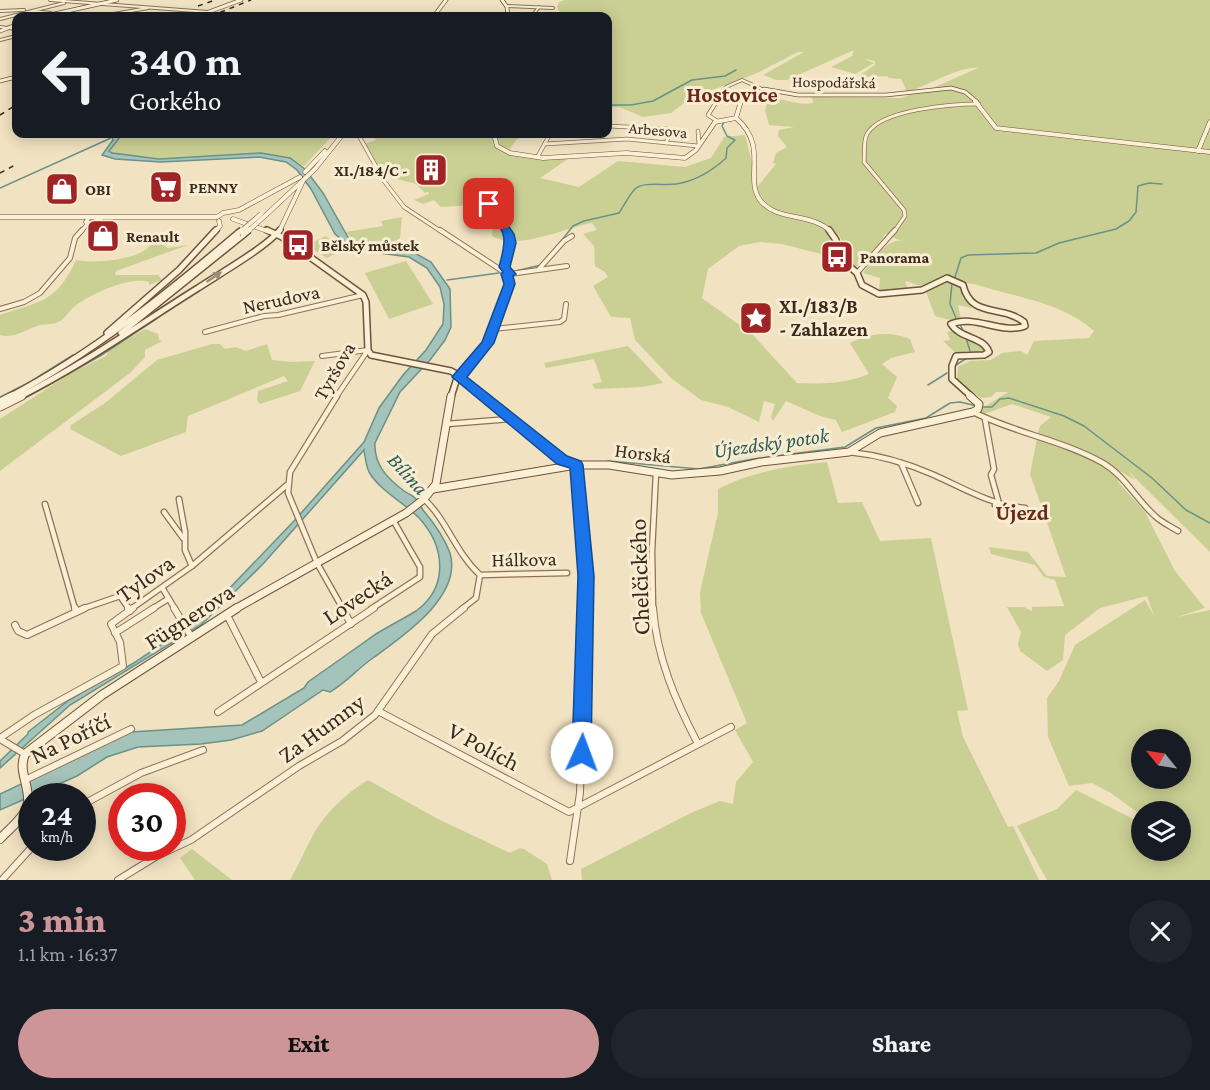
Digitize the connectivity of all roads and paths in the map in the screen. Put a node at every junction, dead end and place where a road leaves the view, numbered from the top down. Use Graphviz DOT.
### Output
graph roads {
  1 [pos="50,0"];
  2 [pos="117,0"];
  3 [pos="241,0"];
  4 [pos="502,0"];
  5 [pos="70,2"];
  6 [pos="100,4"];
  7 [pos="157,7"];
  8 [pos="507,7"];
  9 [pos="539,7"];
  10 [pos="553,8"];
  11 [pos="536,10"];
  12 [pos="0,11"];
  13 [pos="29,11"];
  14 [pos="25,12"];
  15 [pos="40,12"];
  16 [pos="63,12"];
  17 [pos="126,12"];
  18 [pos="208,12"];
  19 [pos="508,12"];
  20 [pos="762,89"];
  21 [pos="979,104"];
  22 [pos="736,118"];
  23 [pos="717,122"];
  24 [pos="1210,122"];
  25 [pos="612,126"];
  26 [pos="698,131"];
  27 [pos="335,138"];
  28 [pos="339,138"];
  29 [pos="360,138"];
  30 [pos="494,138"];
  31 [pos="548,138"];
  32 [pos="666,143"];
  33 [pos="545,144"];
  34 [pos="698,146"];
  35 [pos="1198,151"];
  36 [pos="1210,152"];
  37 [pos="538,156"];
  38 [pos="314,167"];
  39 [pos="302,179"];
  40 [pos="489,204"];
  41 [pos="231,212"];
  42 [pos="0,217"];
  43 [pos="218,219"];
  44 [pos="233,219"];
  45 [pos="88,221"];
  46 [pos="240,234"];
  47 [pos="276,234"];
  48 [pos="572,236"];
  49 [pos="567,266"];
  50 [pos="539,269"];
  51 [pos="857,273"];
  52 [pos="509,274"];
  53 [pos="363,295"];
  54 [pos="566,304"];
  55 [pos="0,309"];
  56 [pos="493,329"];
  57 [pos="205,332"];
  58 [pos="368,350"];
  59 [pos="322,356"];
  60 [pos="71,368"];
  61 [pos="53,373"];
  62 [pos="458,377"];
  63 [pos="0,402"];
  64 [pos="0,407"];
  65 [pos="977,408"];
  66 [pos="511,419"];
  67 [pos="985,419"];
  68 [pos="447,424"];
  69 [pos="849,452"];
  70 [pos="901,464"];
  71 [pos="576,465"];
  72 [pos="656,473"];
  73 [pos="287,485"];
  74 [pos="433,489"];
  75 [pos="179,500"];
  76 [pos="423,501"];
  77 [pos="45,504"];
  78 [pos="918,504"];
  79 [pos="995,505"];
  80 [pos="1025,508"];
  81 [pos="164,512"];
  82 [pos="393,520"];
  83 [pos="1178,531"];
  84 [pos="183,538"];
  85 [pos="317,563"];
  86 [pos="192,566"];
  87 [pos="567,573"];
  88 [pos="480,575"];
  89 [pos="163,589"];
  90 [pos="168,599"];
  91 [pos="130,611"];
  92 [pos="76,612"];
  93 [pos="227,615"];
  94 [pos="351,624"];
  95 [pos="16,628"];
  96 [pos="115,633"];
  97 [pos="191,636"];
  98 [pos="261,682"];
  99 [pos="378,711"];
  100 [pos="218,712"];
  101 [pos="731,728"];
  102 [pos="131,729"];
  103 [pos="0,739"];
  104 [pos="698,744"];
  105 [pos="203,750"];
  106 [pos="23,752"];
  107 [pos="24,780"];
  108 [pos="25,783"];
  109 [pos="96,797"];
  110 [pos="576,808"];
  111 [pos="18,823"];
  112 [pos="0,838"];
  113 [pos="19,861"];
  114 [pos="570,861"];
  115 [pos="2,880"];
  116 [pos="118,880"];
  1 -- 5 [label="street"];
  2 -- 6 [label="street"];
  3 -- 18 [label="street"];
  4 -- 8 [label="street"];
  5 -- 6 [label="street"];
  5 -- 13 [label="street"];
  6 -- 7 [label="street"];
  6 -- 16 [label="street"];
  7 -- 17 [label="street"];
  7 -- 18 [label="street"];
  8 -- 9 [label="street"];
  8 -- 11 [label="street"];
  8 -- 19 [label="street"];
  9 -- 10 [label="street"];
  9 -- 11 [label="street"];
  12 -- 13 [label="street"];
  13 -- 14 [label="street"];
  13 -- 15 [label="street"];
  20 -- 21 [label="street, Hospodářská"];
  20 -- 22 [label="street"];
  20 -- 23 [label="street"];
  21 -- 35 [label="street, Hospodářská"];
  21 -- 51 [label="street"];
  22 -- 23 [label="street"];
  22 -- 51 [label="street"];
  23 -- 34 [label="street"];
  24 -- 35 [label="street"];
  25 -- 32 [label="street"];
  26 -- 34 [label="street"];
  27 -- 38 [label="street"];
  28 -- 38 [label="street"];
  29 -- 52 [label="street"];
  30 -- 37 [label="street"];
  31 -- 33 [label="street"];
  32 -- 33 [label="street, Arbesova"];
  32 -- 34 [label="street, Arbesova"];
  33 -- 37 [label="street"];
  34 -- 37 [label="street"];
  35 -- 36 [label="street, Hospodářská"];
  38 -- 39 [label="street"];
  39 -- 41 [label="street"];
  39 -- 46 [label="street, bridge"];
  39 -- 47 [label="street"];
  40 -- 52 [label="street"];
  41 -- 43 [label="street"];
  41 -- 44 [label="street"];
  42 -- 45 [label="street"];
  43 -- 44 [label="street"];
  43 -- 45 [label="street"];
  43 -- 61 [label="street"];
  44 -- 47 [label="street"];
  45 -- 55 [label="street"];
  46 -- 60 [label="street"];
  46 -- 61 [label="street"];
  47 -- 53 [label="street"];
  60 -- 47 [label="street, one-way"];
  48 -- 50 [label="street"];
  49 -- 50 [label="street"];
  50 -- 52 [label="street"];
  51 -- 65 [label="street"];
  52 -- 56 [label="street"];
  53 -- 57 [label="street, Nerudova"];
  53 -- 58 [label="street, Tyršova"];
  54 -- 56 [label="street"];
  56 -- 62 [label="street"];
  58 -- 59 [label="street"];
  58 -- 62 [label="street"];
  58 -- 73 [label="street, Tyršova"];
  60 -- 64 [label="street"];
  61 -- 63 [label="street"];
  62 -- 66 [label="street"];
  62 -- 68 [label="street"];
  65 -- 67 [label="street"];
  65 -- 69 [label="street"];
  66 -- 68 [label="street"];
  66 -- 71 [label="street"];
  67 -- 79 [label="street"];
  67 -- 83 [label="street"];
  68 -- 74 [label="street"];
  69 -- 70 [label="street"];
  69 -- 72 [label="street, Horská"];
  70 -- 78 [label="street"];
  70 -- 79 [label="street"];
  71 -- 72 [label="street, Horská"];
  71 -- 74 [label="street, Horská"];
  71 -- 110 [label="street"];
  72 -- 104 [label="street, Chelčického"];
  73 -- 85 [label="street"];
  73 -- 86 [label="street, Tylova"];
  74 -- 76 [label="street, Fügnerova"];
  75 -- 84 [label="street"];
  76 -- 82 [label="street, Fügnerova"];
  76 -- 88 [label="street"];
  77 -- 92 [label="street"];
  79 -- 80 [label="street"];
  81 -- 84 [label="street"];
  82 -- 85 [label="street, Fügnerova"];
  82 -- 94 [label="street, Lovecká"];
  84 -- 86 [label="street"];
  85 -- 93 [label="street, Fügnerova"];
  85 -- 94 [label="street"];
  86 -- 89 [label="street, Tylova"];
  87 -- 88 [label="street, Hálkova"];
  88 -- 99 [label="street, Za Humny"];
  89 -- 90 [label="street"];
  89 -- 91 [label="street, Tylova"];
  90 -- 96 [label="street"];
  90 -- 97 [label="street"];
  91 -- 92 [label="street"];
  91 -- 96 [label="street, Tylova"];
  92 -- 95 [label="street"];
  93 -- 97 [label="street, Fügnerova"];
  93 -- 98 [label="street"];
  94 -- 98 [label="street, Lovecká"];
  96 -- 103 [label="street, Tylova"];
  97 -- 106 [label="street, Fügnerova"];
  98 -- 100 [label="street, Lovecká"];
  99 -- 110 [label="street, V Polích"];
  99 -- 116 [label="street, Za Humny"];
  101 -- 104 [label="street"];
  102 -- 107 [label="street, Na Poříčí"];
  103 -- 106 [label="street"];
  104 -- 110 [label="street"];
  105 -- 109 [label="street"];
  106 -- 107 [label="street"];
  107 -- 108 [label="street"];
  110 -- 114 [label="street"];
  111 -- 112 [label="street"];
  113 -- 115 [label="street"];
}
